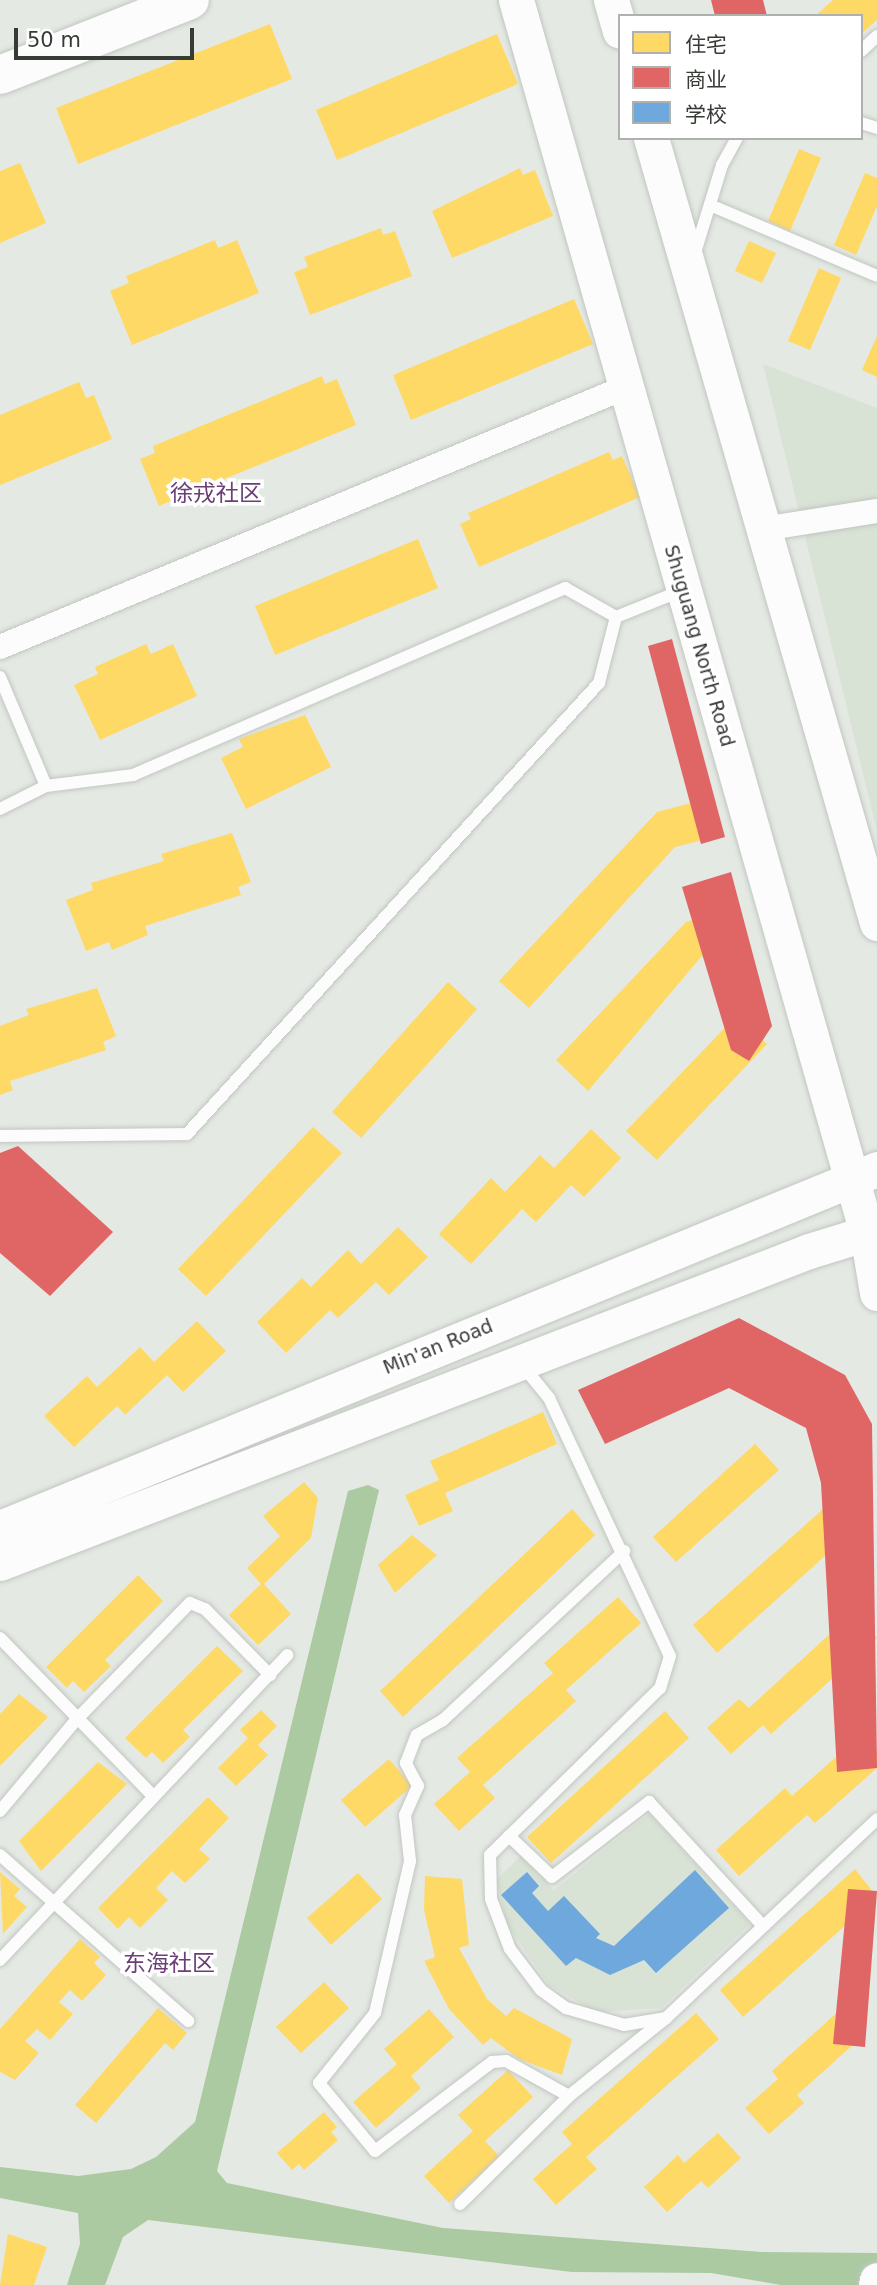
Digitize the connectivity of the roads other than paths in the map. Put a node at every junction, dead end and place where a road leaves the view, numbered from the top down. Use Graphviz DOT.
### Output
graph roads {
  1 [pos="190,0"];
  2 [pos="516,0"];
  3 [pos="611,0"];
  4 [pos="618,24"];
  5 [pos="877,36"];
  6 [pos="863,49"];
  7 [pos="0,75"];
  8 [pos="652,140"];
  9 [pos="736,140"];
  10 [pos="710,205"];
  11 [pos="689,272"];
  12 [pos="877,276"];
  13 [pos="626,387"];
  14 [pos="877,511"];
  15 [pos="764,529"];
  16 [pos="684,590"];
  17 [pos="616,617"];
  18 [pos="0,647"];
  19 [pos="0,677"];
  20 [pos="46,786"];
  21 [pos="0,809"];
  22 [pos="877,923"];
  23 [pos="0,1136"];
  24 [pos="864,1173"];
  25 [pos="872,1232"];
  26 [pos="877,1293"];
  27 [pos="520,1362"];
  28 [pos="0,1528"];
  29 [pos="624,1551"];
  30 [pos="0,1563"];
  31 [pos="0,1638"];
  32 [pos="288,1655"];
  33 [pos="270,1675"];
  34 [pos="77,1719"];
  35 [pos="153,1796"];
  36 [pos="0,1811"];
  37 [pos="877,1819"];
  38 [pos="509,1836"];
  39 [pos="0,1855"];
  40 [pos="53,1900"];
  41 [pos="763,1926"];
  42 [pos="0,1960"];
  43 [pos="666,2018"];
  44 [pos="188,2021"];
  45 [pos="569,2096"];
  46 [pos="460,2204"];
  47 [pos="877,2280"];
  48 [pos="876,2285"];
  1 -- 7 [label="main road"];
  2 -- 13 [label="main road, Shuguang North Road"];
  3 -- 4 [label="main road"];
  5 -- 6 [label="lane"];
  8 -- 11 [label="main road"];
  9 -- 10 [label="lane"];
  10 -- 11 [label="lane"];
  10 -- 12 [label="lane"];
  11 -- 15 [label="main road"];
  13 -- 16 [label="main road, Shuguang North Road"];
  13 -- 18 [label="street"];
  14 -- 15 [label="street"];
  15 -- 22 [label="main road"];
  16 -- 17 [label="lane"];
  16 -- 24 [label="main road, Shuguang North Road"];
  17 -- 20 [label="lane"];
  17 -- 23 [label="lane"];
  19 -- 20 [label="lane"];
  20 -- 21 [label="lane"];
  24 -- 25 [label="main road, Shuguang North Road"];
  24 -- 28 [label="main road, Min'an Road"];
  25 -- 26 [label="main road, Shuguang North Road"];
  25 -- 27 [label="main road"];
  27 -- 29 [label="lane"];
  27 -- 30 [label="main road"];
  29 -- 38 [label="lane"];
  29 -- 45 [label="lane"];
  31 -- 34 [label="lane"];
  32 -- 33 [label="lane"];
  33 -- 34 [label="lane"];
  33 -- 35 [label="lane"];
  34 -- 35 [label="lane"];
  34 -- 36 [label="lane"];
  35 -- 40 [label="lane"];
  37 -- 41 [label="lane"];
  38 -- 41 [label="lane"];
  38 -- 43 [label="lane"];
  39 -- 40 [label="lane"];
  40 -- 42 [label="lane"];
  40 -- 44 [label="lane"];
  41 -- 43 [label="lane"];
  43 -- 45 [label="lane"];
  45 -- 46 [label="lane"];
  47 -- 48 [label="main road"];
}
